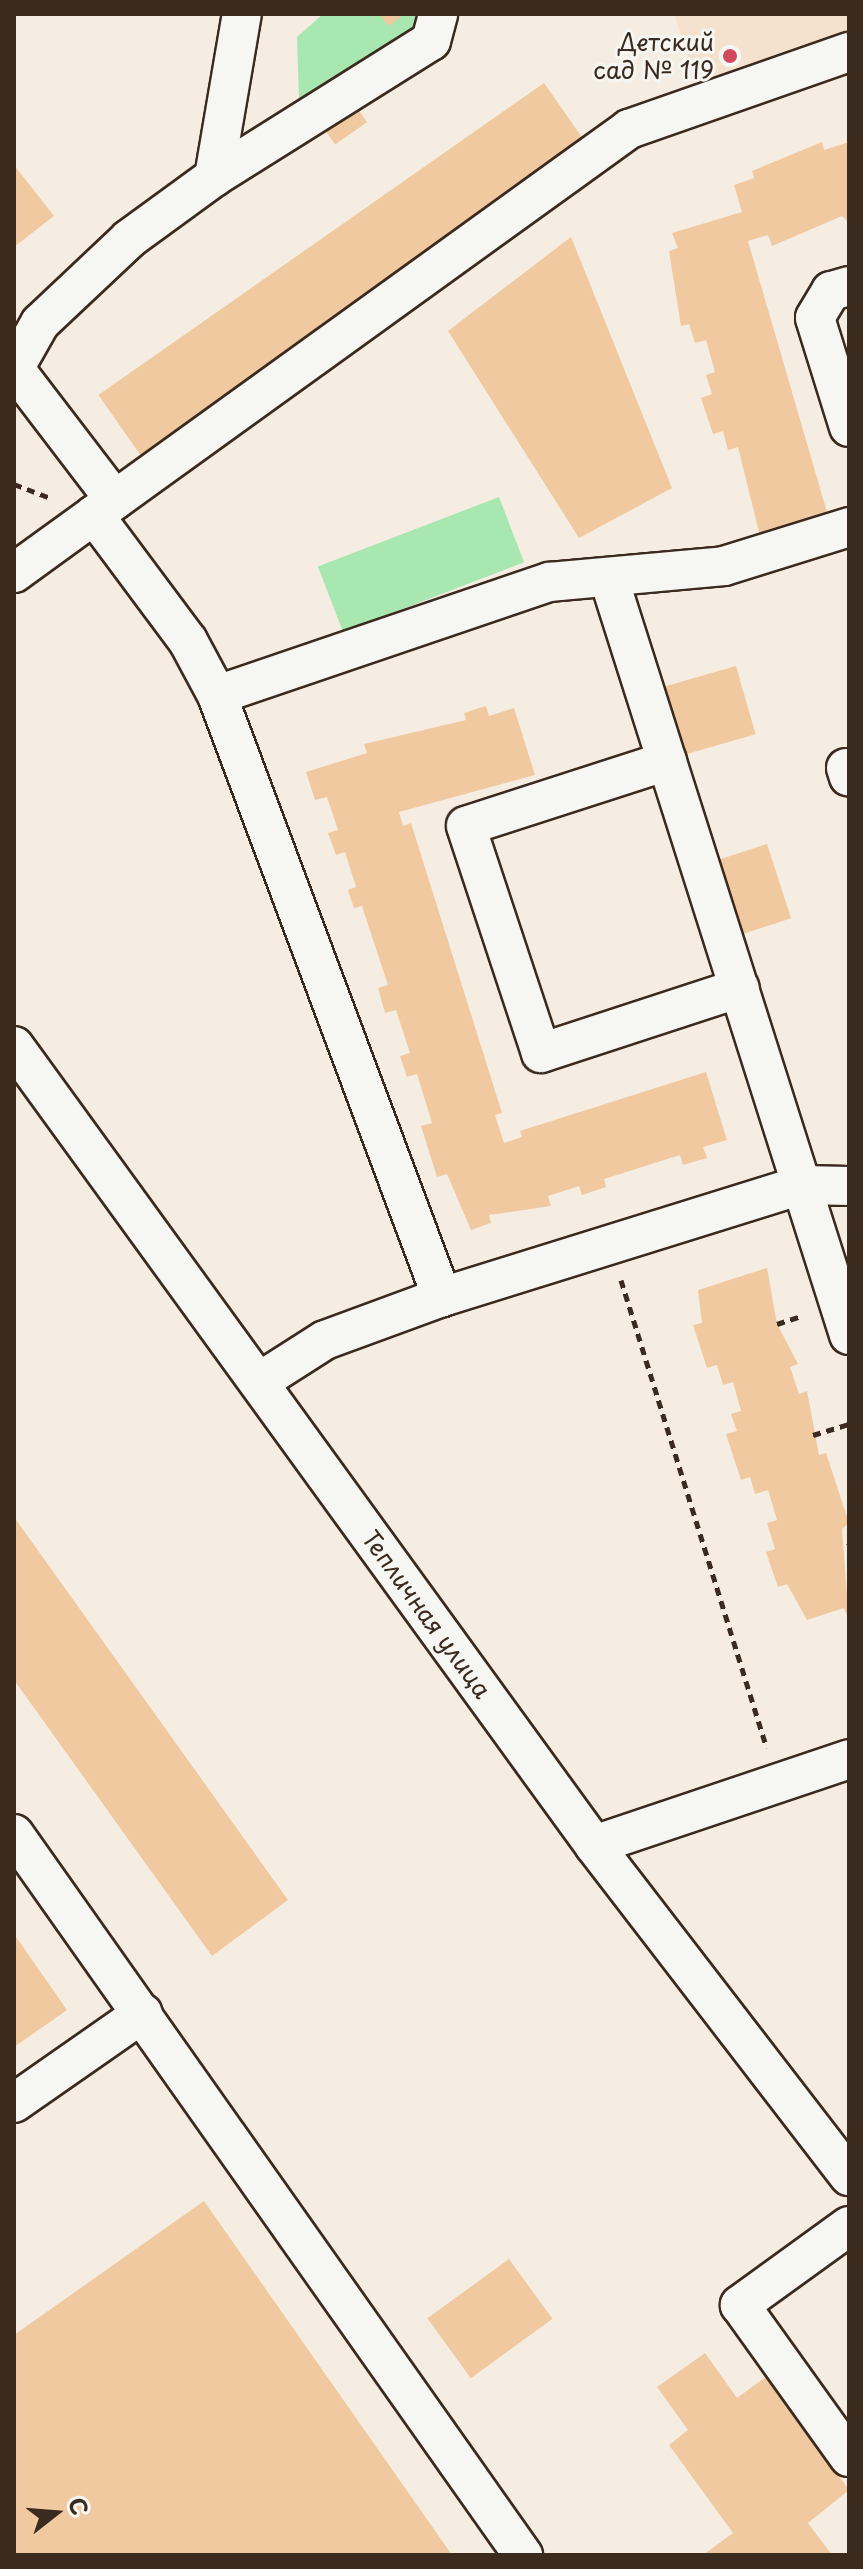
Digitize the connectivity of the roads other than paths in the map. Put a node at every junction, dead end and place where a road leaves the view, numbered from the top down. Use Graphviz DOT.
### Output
graph roads {
  1 [pos="242,14"];
  2 [pos="438,14"];
  3 [pos="849,52"];
  4 [pos="214,177"];
  5 [pos="849,286"];
  6 [pos="14,368"];
  7 [pos="849,427"];
  8 [pos="105,508"];
  9 [pos="849,527"];
  10 [pos="14,573"];
  11 [pos="610,582"];
  12 [pos="217,695"];
  13 [pos="667,761"];
  14 [pos="740,988"];
  15 [pos="14,1046"];
  16 [pos="802,1185"];
  17 [pos="849,1186"];
  18 [pos="442,1297"];
  19 [pos="849,1335"];
  20 [pos="259,1382"];
  21 [pos="849,1759"];
  22 [pos="14,1834"];
  23 [pos="594,1845"];
  24 [pos="143,2013"];
  25 [pos="14,2103"];
  26 [pos="849,2176"];
  27 [pos="849,2226"];
  28 [pos="849,2457"];
  29 [pos="523,2555"];
  1 -- 4 [label="street"];
  2 -- 4 [label="street"];
  3 -- 8 [label="street"];
  4 -- 6 [label="street"];
  5 -- 7 [label="street"];
  6 -- 8 [label="street"];
  8 -- 10 [label="street"];
  8 -- 12 [label="street"];
  9 -- 11 [label="street"];
  11 -- 12 [label="street"];
  11 -- 13 [label="street"];
  12 -- 18 [label="street"];
  13 -- 14 [label="street"];
  13 -- 14 [label="street"];
  14 -- 16 [label="street"];
  15 -- 20 [label="street, Тепличная улица"];
  16 -- 17 [label="street"];
  16 -- 18 [label="street"];
  16 -- 19 [label="street"];
  18 -- 20 [label="street"];
  20 -- 23 [label="street, Тепличная улица"];
  21 -- 23 [label="street"];
  22 -- 24 [label="street"];
  23 -- 26 [label="street, Тепличная улица"];
  24 -- 25 [label="street"];
  24 -- 29 [label="street"];
  27 -- 28 [label="street"];
}
